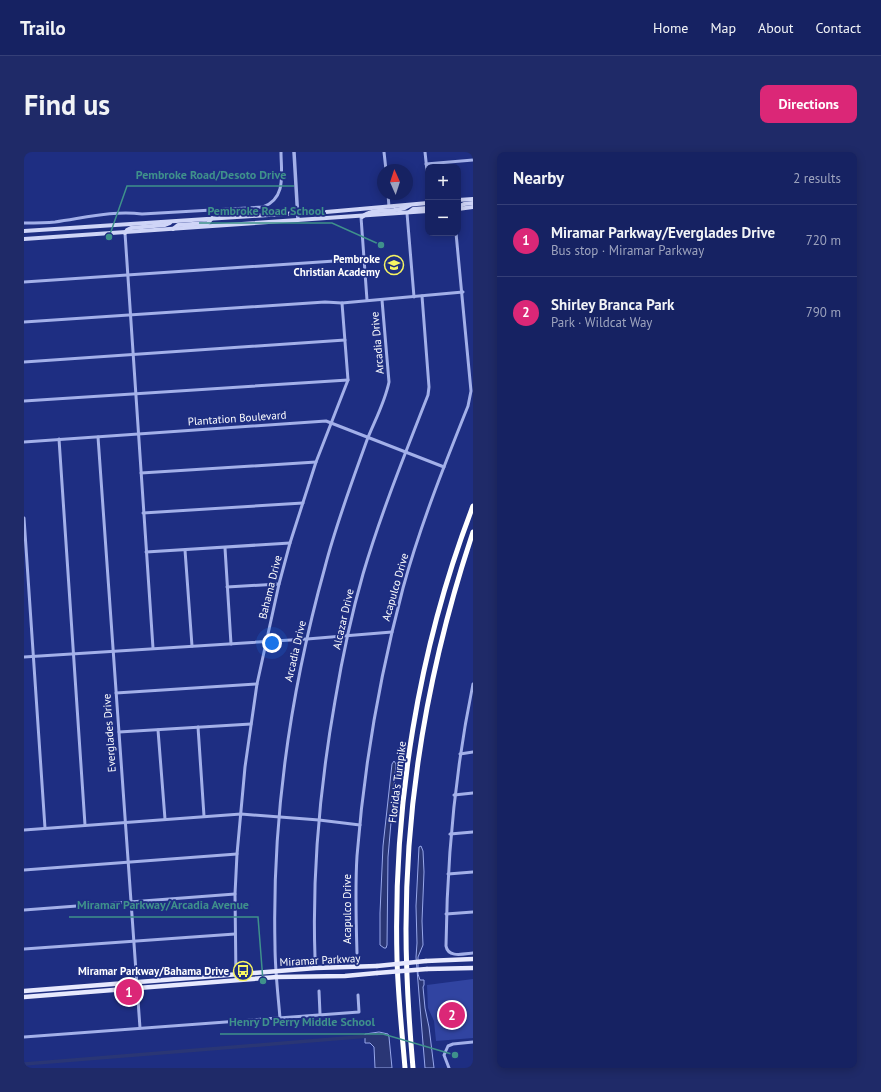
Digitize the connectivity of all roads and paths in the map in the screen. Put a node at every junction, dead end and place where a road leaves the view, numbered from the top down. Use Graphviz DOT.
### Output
graph roads {
  1 [pos="281,152"];
  2 [pos="294,152"];
  3 [pos="384,152"];
  4 [pos="425,152"];
  5 [pos="473,160"];
  6 [pos="385,164"];
  7 [pos="426,164"];
  8 [pos="473,199"];
  9 [pos="388,200"];
  10 [pos="461,200"];
  11 [pos="425,203"];
  12 [pos="473,203"];
  13 [pos="410,205"];
  14 [pos="461,206"];
  15 [pos="389,207"];
  16 [pos="473,207"];
  17 [pos="425,208"];
  18 [pos="461,208"];
  19 [pos="425,211"];
  20 [pos="298,213"];
  21 [pos="407,213"];
  22 [pos="361,217"];
  23 [pos="212,218"];
  24 [pos="298,220"];
  25 [pos="174,221"];
  26 [pos="24,224"];
  27 [pos="173,229"];
  28 [pos="24,231"];
  29 [pos="125,233"];
  30 [pos="456,236"];
  31 [pos="24,239"];
  32 [pos="364,259"];
  33 [pos="127,275"];
  34 [pos="24,282"];
  35 [pos="463,292"];
  36 [pos="422,296"];
  37 [pos="414,297"];
  38 [pos="368,300"];
  39 [pos="382,300"];
  40 [pos="342,303"];
  41 [pos="130,314"];
  42 [pos="24,322"];
  43 [pos="345,340"];
  44 [pos="132,354"];
  45 [pos="24,362"];
  46 [pos="348,380"];
  47 [pos="136,394"];
  48 [pos="24,401"];
  49 [pos="332,423"];
  50 [pos="138,434"];
  51 [pos="98,437"];
  52 [pos="368,438"];
  53 [pos="59,439"];
  54 [pos="24,442"];
  55 [pos="406,452"];
  56 [pos="316,462"];
  57 [pos="444,467"];
  58 [pos="140,473"];
  59 [pos="303,503"];
  60 [pos="473,506"];
  61 [pos="144,513"];
  62 [pos="24,518"];
  63 [pos="473,532"];
  64 [pos="290,543"];
  65 [pos="225,548"];
  66 [pos="185,550"];
  67 [pos="146,552"];
  68 [pos="279,584"];
  69 [pos="227,587"];
  70 [pos="392,632"];
  71 [pos="348,635"];
  72 [pos="307,639"];
  73 [pos="266,642"];
  74 [pos="231,644"];
  75 [pos="192,646"];
  76 [pos="153,648"];
  77 [pos="113,652"];
  78 [pos="73,654"];
  79 [pos="24,657"];
  80 [pos="34,657"];
  81 [pos="257,684"];
  82 [pos="473,684"];
  83 [pos="116,693"];
  84 [pos="467,713"];
  85 [pos="473,713"];
  86 [pos="251,724"];
  87 [pos="198,727"];
  88 [pos="158,730"];
  89 [pos="118,732"];
  90 [pos="473,752"];
  91 [pos="460,754"];
  92 [pos="473,793"];
  93 [pos="454,795"];
  94 [pos="240,814"];
  95 [pos="204,816"];
  96 [pos="280,816"];
  97 [pos="165,819"];
  98 [pos="319,820"];
  99 [pos="125,822"];
  100 [pos="85,825"];
  101 [pos="360,825"];
  102 [pos="45,828"];
  103 [pos="24,830"];
  104 [pos="473,832"];
  105 [pos="450,834"];
  106 [pos="237,854"];
  107 [pos="128,862"];
  108 [pos="24,870"];
  109 [pos="473,872"];
  110 [pos="448,874"];
  111 [pos="235,894"];
  112 [pos="131,902"];
  113 [pos="24,910"];
  114 [pos="473,912"];
  115 [pos="446,914"];
  116 [pos="235,934"];
  117 [pos="134,941"];
  118 [pos="24,949"];
  119 [pos="356,953"];
  120 [pos="473,953"];
  121 [pos="315,957"];
  122 [pos="473,959"];
  123 [pos="473,968"];
  124 [pos="277,971"];
  125 [pos="236,974"];
  126 [pos="277,977"];
  127 [pos="236,980"];
  128 [pos="137,985"];
  129 [pos="24,991"];
  130 [pos="319,991"];
  131 [pos="358,995"];
  132 [pos="24,997"];
  133 [pos="320,1014"];
  134 [pos="280,1018"];
  135 [pos="140,1028"];
  136 [pos="24,1037"];
  137 [pos="473,1042"];
  138 [pos="405,1068"];
  139 [pos="413,1068"];
  140 [pos="449,1068"];
  1 -- 26 [label="street"];
  2 -- 20 [label="street"];
  3 -- 6 [label="street"];
  4 -- 7 [label="street"];
  5 -- 7 [label="street"];
  8 -- 10 [label="main road"];
  9 -- 15 [label="street"];
  11 -- 13 [label="main road"];
  12 -- 14 [label="main road"];
  13 -- 15 [label="main road"];
  13 -- 22 [label="main road"];
  15 -- 20 [label="main road"];
  16 -- 18 [label="main road"];
  17 -- 21 [label="main road"];
  19 -- 21 [label="main road"];
  20 -- 23 [label="main road"];
  20 -- 24 [label="street"];
  21 -- 22 [label="main road"];
  21 -- 37 [label="street"];
  22 -- 24 [label="main road"];
  22 -- 32 [label="street"];
  23 -- 25 [label="main road"];
  23 -- 27 [label="main road"];
  24 -- 27 [label="main road"];
  25 -- 28 [label="main road"];
  25 -- 29 [label="main road"];
  27 -- 29 [label="main road"];
  29 -- 31 [label="main road"];
  29 -- 33 [label="street"];
  30 -- 35 [label="street, Acapulco Drive"];
  32 -- 33 [label="street"];
  32 -- 38 [label="street"];
  33 -- 34 [label="street"];
  33 -- 41 [label="street"];
  35 -- 36 [label="street"];
  35 -- 57 [label="street, Acapulco Drive"];
  36 -- 37 [label="street"];
  36 -- 55 [label="street, Alcazar Drive"];
  37 -- 39 [label="street"];
  38 -- 39 [label="street"];
  38 -- 40 [label="street"];
  39 -- 52 [label="street, Arcadia Drive"];
  40 -- 41 [label="street"];
  40 -- 43 [label="street, Bahama Drive"];
  41 -- 42 [label="street"];
  41 -- 44 [label="street"];
  43 -- 44 [label="street"];
  43 -- 46 [label="street, Bahama Drive"];
  44 -- 45 [label="street"];
  44 -- 47 [label="street"];
  46 -- 47 [label="street"];
  46 -- 49 [label="street, Bahama Drive"];
  47 -- 48 [label="street"];
  47 -- 50 [label="street"];
  49 -- 50 [label="street, Plantation Boulevard"];
  49 -- 52 [label="street, Plantation Boulevard"];
  49 -- 56 [label="street, Bahama Drive"];
  50 -- 51 [label="street, Plantation Boulevard"];
  50 -- 58 [label="street"];
  51 -- 53 [label="street, Plantation Boulevard"];
  51 -- 77 [label="street, Everglades Drive"];
  52 -- 55 [label="street, Plantation Boulevard"];
  52 -- 72 [label="street, Arcadia Drive"];
  53 -- 54 [label="street, Plantation Boulevard"];
  53 -- 78 [label="street"];
  55 -- 57 [label="street, Plantation Boulevard"];
  55 -- 71 [label="street, Alcazar Drive"];
  56 -- 58 [label="street"];
  56 -- 59 [label="street, Bahama Drive"];
  57 -- 70 [label="street, Acapulco Drive"];
  58 -- 61 [label="street"];
  59 -- 61 [label="street"];
  59 -- 64 [label="street, Bahama Drive"];
  60 -- 138 [label="highway, Florida's Turnpike"];
  61 -- 67 [label="street"];
  62 -- 80 [label="street"];
  63 -- 139 [label="highway, Florida's Turnpike"];
  64 -- 65 [label="street"];
  64 -- 68 [label="street, Bahama Drive"];
  65 -- 66 [label="street"];
  65 -- 69 [label="street"];
  66 -- 67 [label="street"];
  66 -- 75 [label="street"];
  67 -- 76 [label="street"];
  68 -- 69 [label="street"];
  68 -- 73 [label="street, Bahama Drive"];
  69 -- 74 [label="street"];
  70 -- 71 [label="street"];
  70 -- 101 [label="street, Acapulco Drive"];
  71 -- 72 [label="street"];
  71 -- 98 [label="street, Alcazar Drive"];
  72 -- 73 [label="street"];
  72 -- 96 [label="street, Arcadia Drive"];
  73 -- 74 [label="street"];
  73 -- 81 [label="street, Bahama Drive"];
  74 -- 75 [label="street"];
  75 -- 76 [label="street"];
  76 -- 77 [label="street"];
  77 -- 78 [label="street"];
  77 -- 83 [label="street, Everglades Drive"];
  78 -- 80 [label="street"];
  78 -- 100 [label="street"];
  79 -- 80 [label="street"];
  80 -- 102 [label="street"];
  81 -- 83 [label="street"];
  81 -- 86 [label="street, Bahama Drive"];
  82 -- 84 [label="street"];
  83 -- 89 [label="street, Everglades Drive"];
  84 -- 85 [label="street"];
  84 -- 91 [label="street"];
  86 -- 87 [label="street"];
  86 -- 94 [label="street, Bahama Drive"];
  87 -- 88 [label="street"];
  87 -- 95 [label="street"];
  88 -- 89 [label="street"];
  88 -- 97 [label="street"];
  89 -- 99 [label="street, Everglades Drive"];
  90 -- 91 [label="street"];
  91 -- 93 [label="street"];
  92 -- 93 [label="street"];
  93 -- 105 [label="street"];
  94 -- 95 [label="street"];
  94 -- 96 [label="street"];
  94 -- 106 [label="street, Bahama Drive"];
  95 -- 97 [label="street"];
  96 -- 98 [label="street"];
  96 -- 124 [label="street, Arcadia Drive"];
  97 -- 99 [label="street"];
  98 -- 101 [label="street"];
  98 -- 121 [label="street, Alcazar Drive"];
  99 -- 100 [label="street"];
  99 -- 107 [label="street, Everglades Drive"];
  100 -- 102 [label="street"];
  101 -- 119 [label="street, Acapulco Drive"];
  102 -- 103 [label="street"];
  104 -- 105 [label="street"];
  105 -- 110 [label="street"];
  106 -- 107 [label="street"];
  106 -- 111 [label="street, Bahama Drive"];
  107 -- 108 [label="street"];
  107 -- 112 [label="street, Everglades Drive"];
  109 -- 110 [label="street"];
  110 -- 115 [label="street"];
  111 -- 112 [label="street"];
  111 -- 116 [label="street, Bahama Drive"];
  112 -- 113 [label="street"];
  112 -- 117 [label="street, Everglades Drive"];
  114 -- 115 [label="street"];
  115 -- 120 [label="street"];
  116 -- 117 [label="street"];
  116 -- 125 [label="street, Bahama Drive"];
  117 -- 118 [label="street"];
  117 -- 128 [label="street, Everglades Drive"];
  122 -- 124 [label="main road, Miramar Parkway, bridge"];
  123 -- 126 [label="main road, Miramar Parkway, bridge"];
  124 -- 125 [label="main road, Miramar Parkway"];
  124 -- 126 [label="street, Arcadia Drive"];
  125 -- 127 [label="street, Bahama Drive"];
  125 -- 128 [label="main road, Miramar Parkway"];
  126 -- 127 [label="main road, Miramar Parkway"];
  126 -- 134 [label="street, Arcadia Drive"];
  127 -- 128 [label="main road, Miramar Parkway"];
  128 -- 129 [label="main road, Miramar Parkway"];
  128 -- 132 [label="main road, Miramar Parkway"];
  128 -- 135 [label="street, Everglades Drive"];
  130 -- 133 [label="street"];
  131 -- 133 [label="street"];
  133 -- 134 [label="street"];
  134 -- 135 [label="street"];
  135 -- 136 [label="street"];
  137 -- 140 [label="street"];
}
